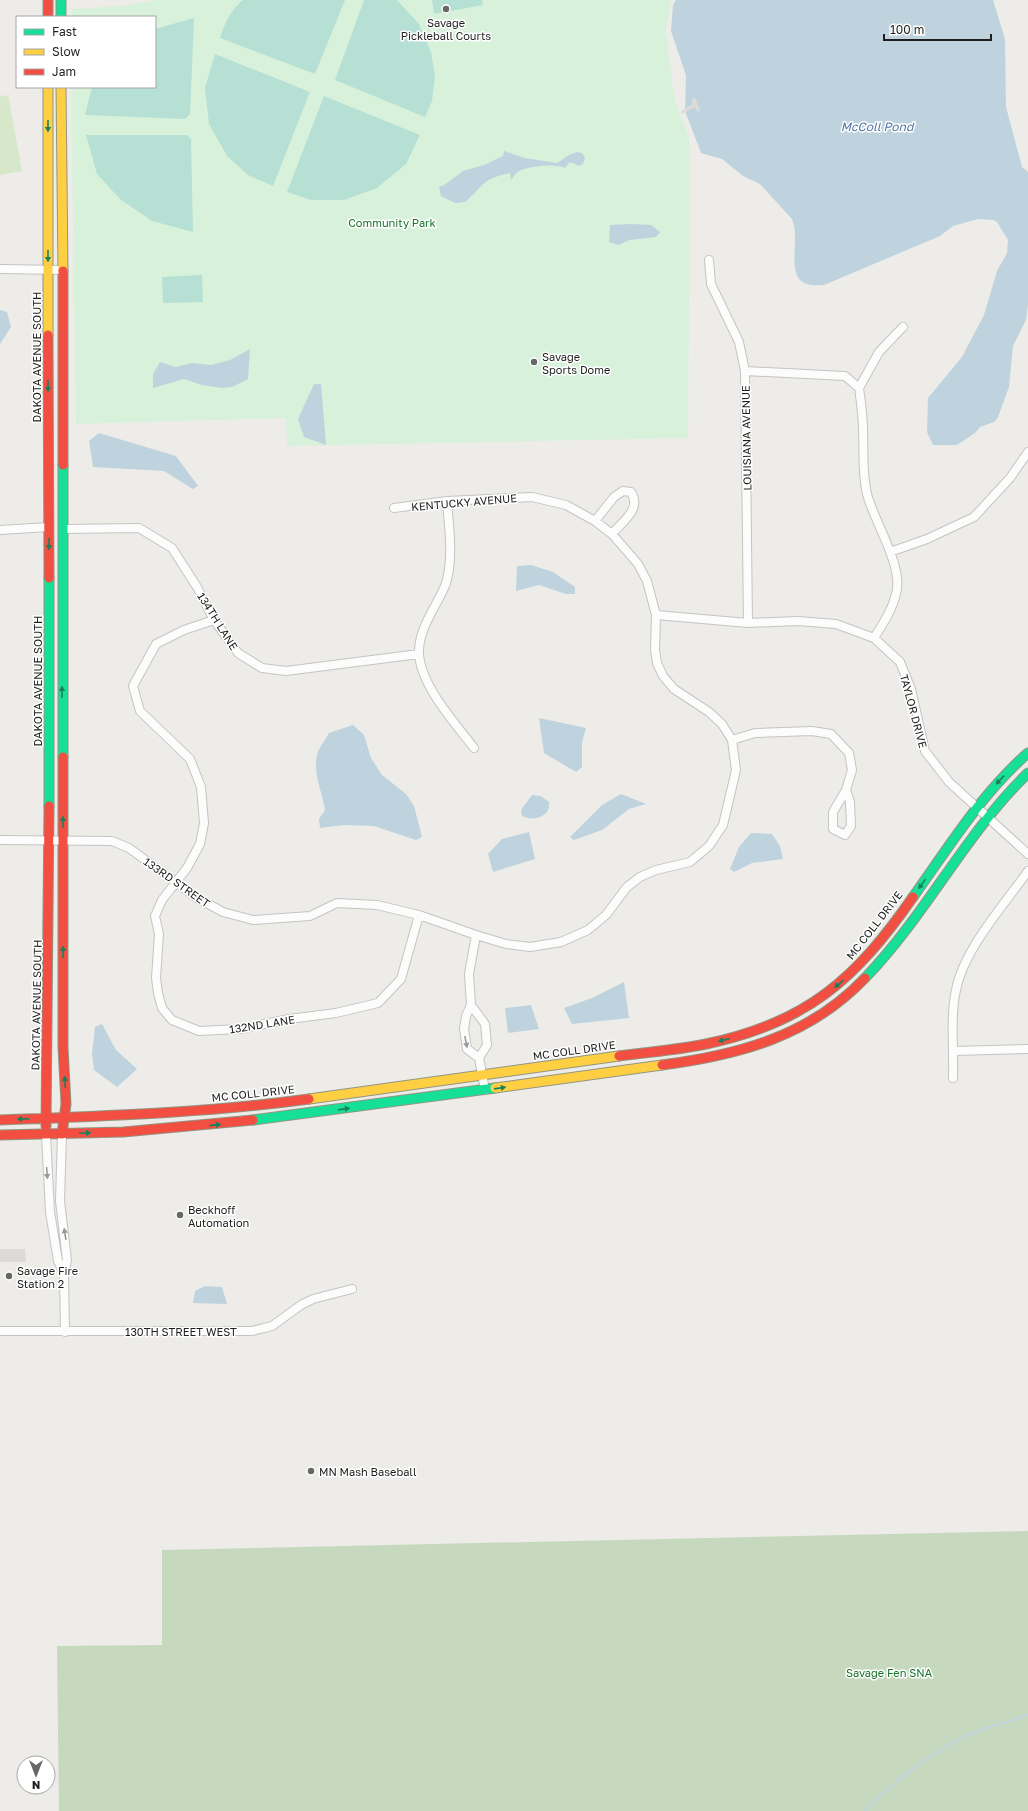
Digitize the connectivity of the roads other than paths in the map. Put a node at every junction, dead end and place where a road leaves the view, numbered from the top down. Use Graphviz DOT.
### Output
graph roads {
  1 [pos="48,0"];
  2 [pos="61,0"];
  3 [pos="48,16"];
  4 [pos="61,16"];
  5 [pos="48,88"];
  6 [pos="61,88"];
  7 [pos="710,260"];
  8 [pos="0,269"];
  9 [pos="63,270"];
  10 [pos="48,271"];
  11 [pos="904,327"];
  12 [pos="745,371"];
  13 [pos="859,388"];
  14 [pos="1028,452"];
  15 [pos="447,501"];
  16 [pos="394,508"];
  17 [pos="596,521"];
  18 [pos="48,528"];
  19 [pos="0,530"];
  20 [pos="63,530"];
  21 [pos="612,534"];
  22 [pos="890,552"];
  23 [pos="656,615"];
  24 [pos="214,620"];
  25 [pos="748,622"];
  26 [pos="874,638"];
  27 [pos="419,654"];
  28 [pos="732,740"];
  29 [pos="474,748"];
  30 [pos="1028,753"];
  31 [pos="1028,773"];
  32 [pos="846,790"];
  33 [pos="977,807"];
  34 [pos="988,818"];
  35 [pos="0,840"];
  36 [pos="49,841"];
  37 [pos="63,841"];
  38 [pos="1028,854"];
  39 [pos="1028,871"];
  40 [pos="176,883"];
  41 [pos="419,915"];
  42 [pos="476,935"];
  43 [pos="472,1005"];
  44 [pos="1028,1049"];
  45 [pos="954,1051"];
  46 [pos="479,1058"];
  47 [pos="482,1075"];
  48 [pos="953,1078"];
  49 [pos="485,1090"];
  50 [pos="46,1119"];
  51 [pos="64,1119"];
  52 [pos="0,1120"];
  53 [pos="46,1134"];
  54 [pos="62,1134"];
  55 [pos="0,1135"];
  56 [pos="64,1273"];
  57 [pos="352,1289"];
  58 [pos="0,1331"];
  59 [pos="65,1332"];
  1 -- 3 [label="main road"];
  2 -- 4 [label="main road"];
  5 -- 10 [label="main road, DAKOTA AVENUE SOUTH, one-way"];
  6 -- 9 [label="main road, DAKOTA AVENUE SOUTH"];
  7 -- 12 [label="street, LOUISIANA AVENUE"];
  8 -- 10 [label="street"];
  9 -- 10 [label="street"];
  9 -- 20 [label="main road, DAKOTA AVENUE SOUTH"];
  10 -- 18 [label="main road, DAKOTA AVENUE SOUTH, one-way"];
  11 -- 13 [label="street"];
  12 -- 13 [label="street"];
  12 -- 25 [label="street, LOUISIANA AVENUE"];
  13 -- 22 [label="street"];
  14 -- 22 [label="street"];
  15 -- 16 [label="street, KENTUCKY AVENUE"];
  15 -- 17 [label="street, KENTUCKY AVENUE"];
  15 -- 27 [label="street"];
  17 -- 21 [label="street, KENTUCKY AVENUE"];
  17 -- 21 [label="street"];
  18 -- 19 [label="street"];
  18 -- 36 [label="main road, DAKOTA AVENUE SOUTH, one-way"];
  20 -- 24 [label="street, 134TH LANE"];
  37 -- 20 [label="main road, DAKOTA AVENUE SOUTH, one-way"];
  21 -- 23 [label="street, KENTUCKY AVENUE"];
  22 -- 26 [label="street"];
  23 -- 25 [label="street, TAYLOR DRIVE"];
  23 -- 28 [label="street, KENTUCKY AVENUE"];
  24 -- 27 [label="street, 134TH LANE"];
  24 -- 40 [label="street, 132ND LANE"];
  25 -- 26 [label="street, TAYLOR DRIVE"];
  26 -- 33 [label="street, TAYLOR DRIVE"];
  27 -- 29 [label="street"];
  28 -- 32 [label="street"];
  28 -- 42 [label="street, KENTUCKY AVENUE"];
  30 -- 33 [label="main road, MC COLL DRIVE, one-way"];
  31 -- 34 [label="main road"];
  32 -- 32 [label="street"];
  33 -- 34 [label="street, TAYLOR DRIVE"];
  33 -- 47 [label="main road, MC COLL DRIVE, one-way"];
  34 -- 38 [label="street, TAYLOR DRIVE"];
  49 -- 34 [label="main road, one-way"];
  35 -- 36 [label="street, 133RD STREET"];
  36 -- 37 [label="street, 133RD STREET"];
  36 -- 50 [label="main road, DAKOTA AVENUE SOUTH"];
  37 -- 40 [label="street, 133RD STREET"];
  51 -- 37 [label="main road, DAKOTA AVENUE SOUTH, one-way"];
  39 -- 45 [label="street"];
  40 -- 41 [label="street, 133RD STREET"];
  40 -- 41 [label="street, 132ND LANE"];
  41 -- 42 [label="street, 133RD STREET"];
  42 -- 43 [label="street"];
  43 -- 46 [label="street"];
  43 -- 46 [label="street, one-way"];
  44 -- 45 [label="street"];
  45 -- 48 [label="street"];
  46 -- 47 [label="street"];
  47 -- 49 [label="street"];
  47 -- 51 [label="main road, MC COLL DRIVE"];
  54 -- 49 [label="main road, one-way"];
  50 -- 51 [label="main road, MC COLL DRIVE"];
  50 -- 52 [label="main road, MC COLL DRIVE, one-way"];
  50 -- 53 [label="main road, DAKOTA AVENUE SOUTH"];
  51 -- 54 [label="main road, DAKOTA AVENUE SOUTH"];
  53 -- 54 [label="main road"];
  53 -- 55 [label="main road"];
  53 -- 56 [label="street, DAKOTA AVENUE SOUTH, one-way"];
  56 -- 54 [label="street, DAKOTA AVENUE SOUTH, one-way"];
  56 -- 59 [label="street, DAKOTA AVENUE SOUTH"];
  57 -- 59 [label="street, 130TH STREET WEST"];
  58 -- 59 [label="street, 130TH STREET WEST"];
}
